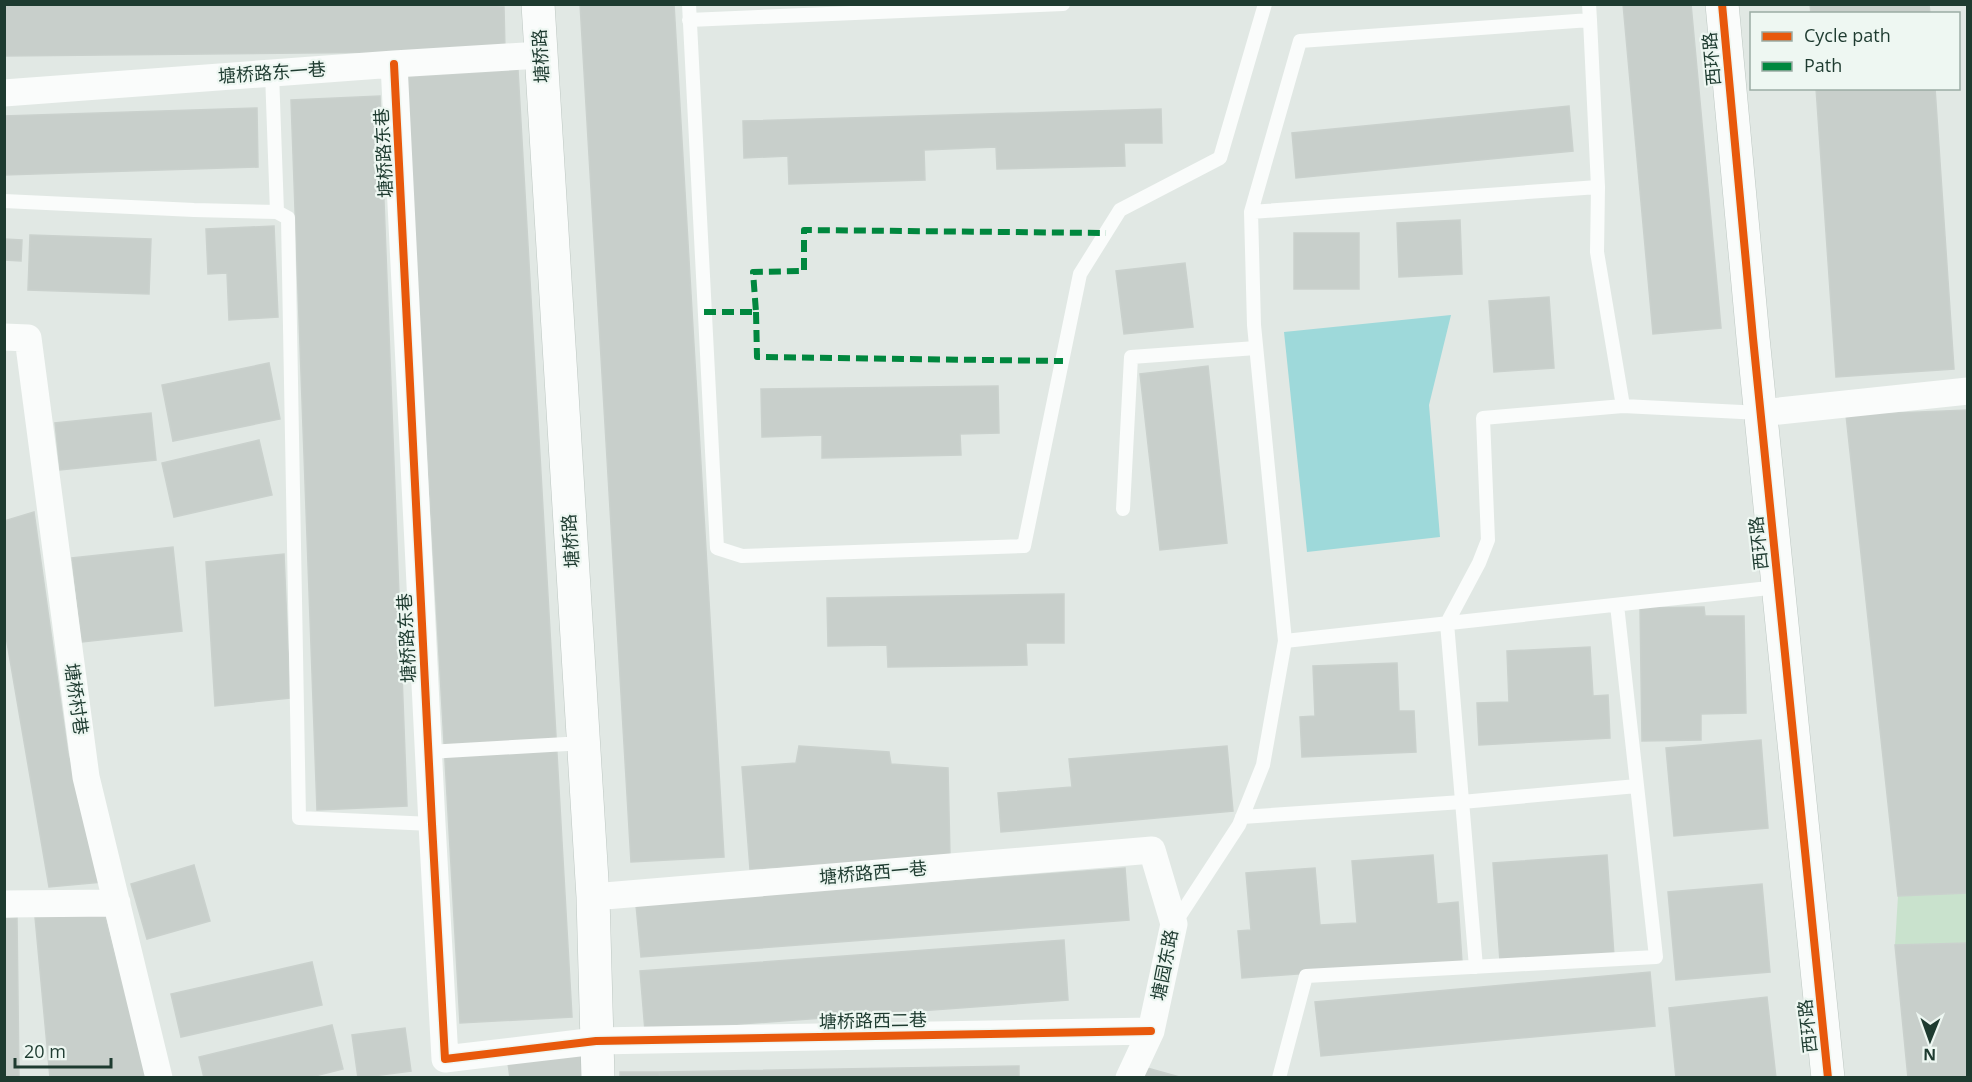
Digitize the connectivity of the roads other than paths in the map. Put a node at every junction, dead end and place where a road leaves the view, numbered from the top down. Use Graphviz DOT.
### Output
graph roads {
  1 [pos="538,4"];
  2 [pos="689,4"];
  3 [pos="1063,4"];
  4 [pos="1265,4"];
  5 [pos="1589,4"];
  6 [pos="1722,4"];
  7 [pos="689,20"];
  8 [pos="1590,20"];
  9 [pos="540,56"];
  10 [pos="394,64"];
  11 [pos="272,73"];
  12 [pos="4,93"];
  13 [pos="1598,187"];
  14 [pos="4,201"];
  15 [pos="277,212"];
  16 [pos="1251,212"];
  17 [pos="4,337"];
  18 [pos="1256,348"];
  19 [pos="1968,391"];
  20 [pos="1623,406"];
  21 [pos="1761,413"];
  22 [pos="1123,509"];
  23 [pos="1778,587"];
  24 [pos="1617,604"];
  25 [pos="1447,623"];
  26 [pos="1285,641"];
  27 [pos="584,743"];
  28 [pos="428,752"];
  29 [pos="1637,786"];
  30 [pos="1462,802"];
  31 [pos="1242,817"];
  32 [pos="432,824"];
  33 [pos="1152,850"];
  34 [pos="593,897"];
  35 [pos="117,903"];
  36 [pos="4,904"];
  37 [pos="1174,924"];
  38 [pos="1476,967"];
  39 [pos="1151,1031"];
  40 [pos="596,1041"];
  41 [pos="159,1077"];
  42 [pos="598,1077"];
  43 [pos="1129,1077"];
  44 [pos="1279,1077"];
  45 [pos="1828,1077"];
  1 -- 9 [label="street, 塘桥路"];
  2 -- 7 [label="lane"];
  3 -- 7 [label="lane"];
  4 -- 7 [label="lane"];
  5 -- 8 [label="lane"];
  6 -- 21 [label="street, 西环路"];
  8 -- 13 [label="lane"];
  8 -- 16 [label="lane"];
  9 -- 10 [label="street, 塘桥路东一巷"];
  9 -- 27 [label="street, 塘桥路"];
  10 -- 11 [label="street, 塘桥路东一巷"];
  10 -- 28 [label="street, 塘桥路东巷"];
  11 -- 12 [label="street, 塘桥路东一巷"];
  11 -- 15 [label="lane"];
  13 -- 16 [label="lane"];
  13 -- 20 [label="lane"];
  14 -- 15 [label="lane"];
  15 -- 32 [label="lane"];
  16 -- 18 [label="lane"];
  17 -- 35 [label="street, 塘桥村巷"];
  18 -- 22 [label="lane"];
  18 -- 26 [label="lane"];
  19 -- 21 [label="street"];
  20 -- 21 [label="lane"];
  20 -- 25 [label="lane"];
  21 -- 23 [label="street, 西环路"];
  23 -- 24 [label="lane"];
  23 -- 45 [label="street, 西环路"];
  24 -- 25 [label="lane"];
  24 -- 29 [label="lane"];
  25 -- 26 [label="lane"];
  25 -- 30 [label="lane"];
  26 -- 31 [label="lane"];
  27 -- 28 [label="lane"];
  27 -- 34 [label="street, 塘桥路"];
  28 -- 32 [label="street, 塘桥路东巷"];
  29 -- 30 [label="lane"];
  29 -- 38 [label="lane"];
  30 -- 31 [label="lane"];
  30 -- 38 [label="lane"];
  31 -- 37 [label="lane"];
  32 -- 40 [label="street, 塘桥路东巷"];
  33 -- 34 [label="street, 塘桥路西一巷"];
  33 -- 37 [label="street, 塘园东路"];
  34 -- 40 [label="street, 塘桥路"];
  35 -- 36 [label="street"];
  35 -- 41 [label="street, 塘桥村巷"];
  37 -- 39 [label="street, 塘园东路"];
  38 -- 44 [label="lane"];
  39 -- 40 [label="street, 塘桥路西二巷"];
  39 -- 43 [label="street, 塘园东路"];
  40 -- 42 [label="street, 塘桥路"];
}
